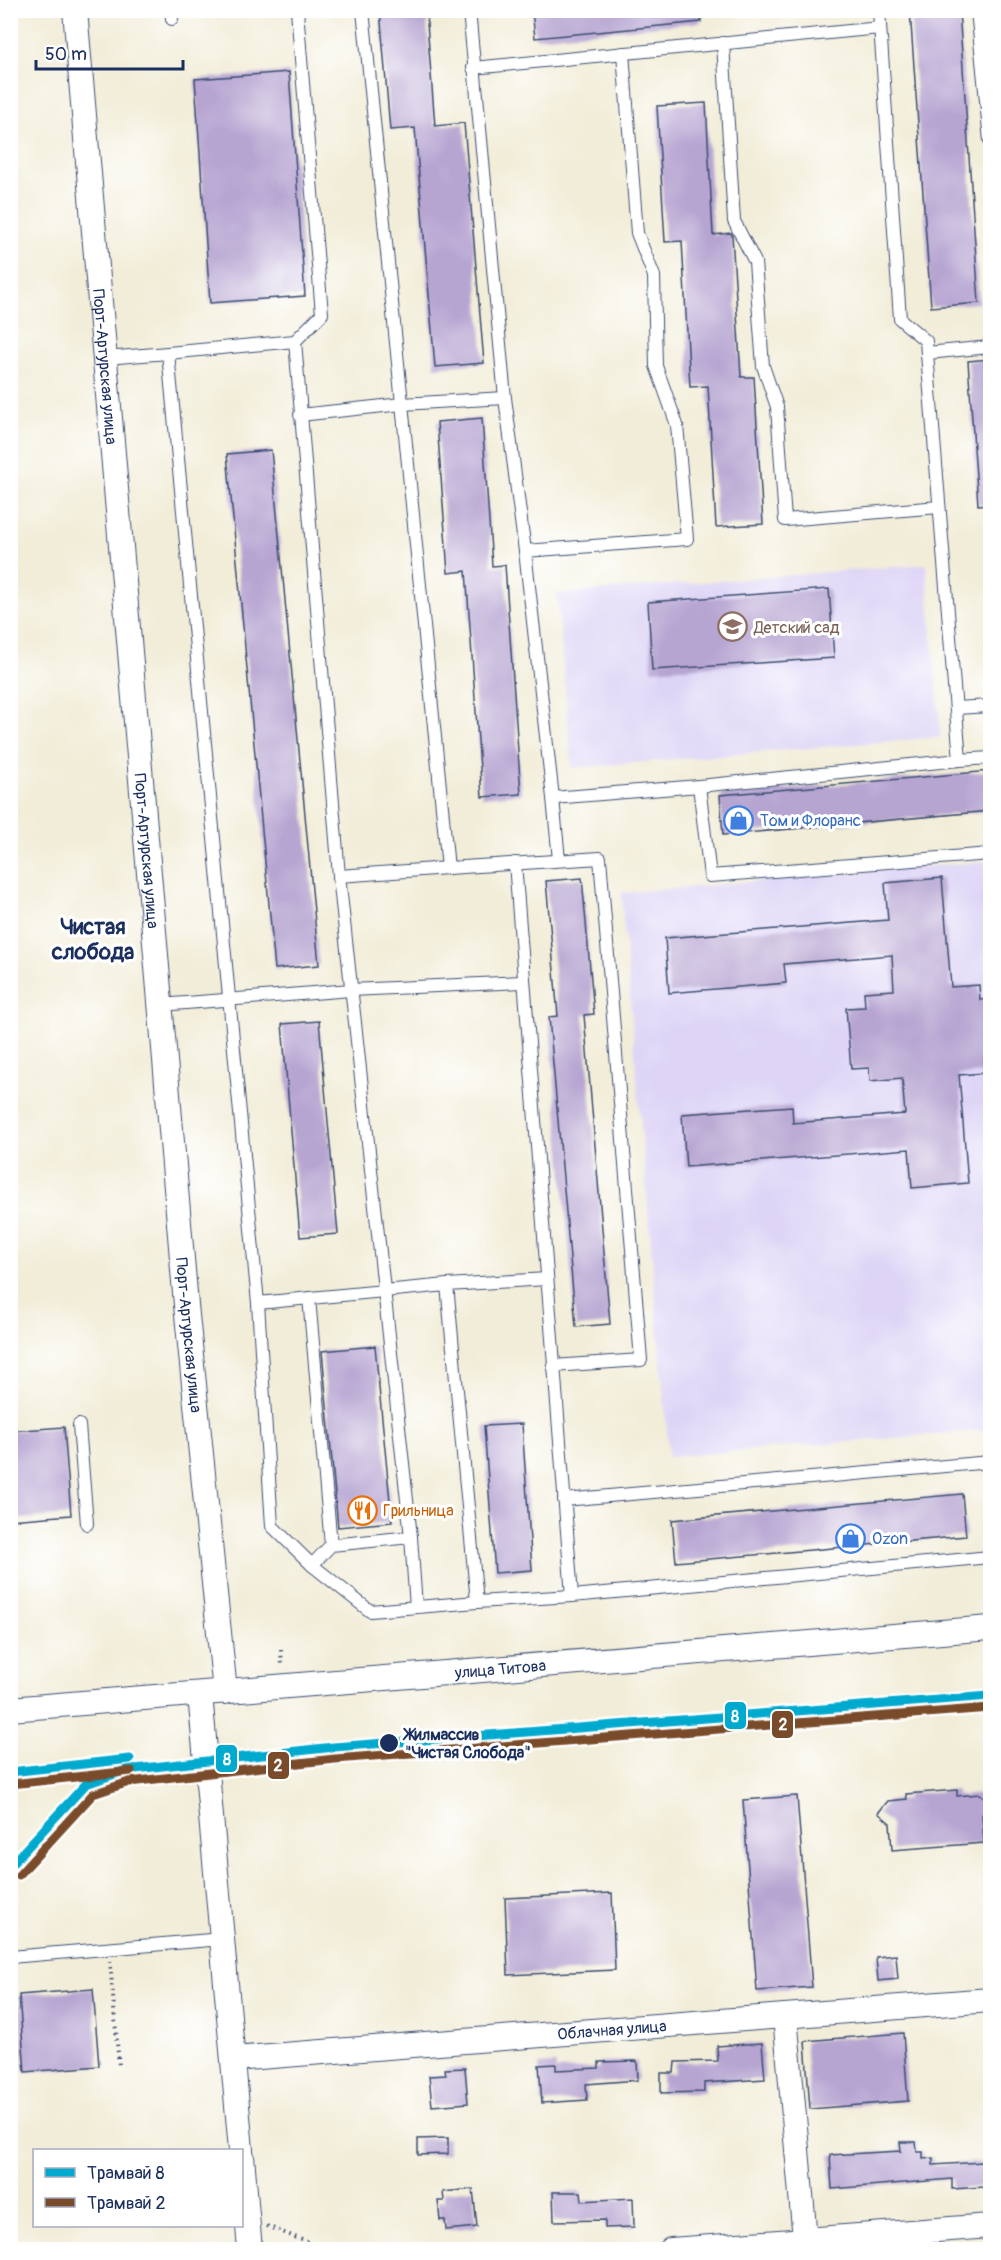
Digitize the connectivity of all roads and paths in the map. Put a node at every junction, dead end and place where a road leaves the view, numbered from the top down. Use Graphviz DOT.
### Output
graph roads {
  1 [pos="75,10"];
  2 [pos="297,10"];
  3 [pos="363,10"];
  4 [pos="469,10"];
  5 [pos="879,10"];
  6 [pos="977,10"];
  7 [pos="880,28"];
  8 [pos="723,43"];
  9 [pos="623,53"];
  10 [pos="474,68"];
  11 [pos="990,141"];
  12 [pos="295,341"];
  13 [pos="990,347"];
  14 [pos="168,353"];
  15 [pos="927,353"];
  16 [pos="105,358"];
  17 [pos="505,398"];
  18 [pos="402,404"];
  19 [pos="300,415"];
  20 [pos="939,507"];
  21 [pos="525,551"];
  22 [pos="990,706"];
  23 [pos="956,708"];
  24 [pos="990,758"];
  25 [pos="960,760"];
  26 [pos="699,786"];
  27 [pos="553,798"];
  28 [pos="990,854"];
  29 [pos="559,860"];
  30 [pos="514,863"];
  31 [pos="447,868"];
  32 [pos="339,876"];
  33 [pos="522,982"];
  34 [pos="351,990"];
  35 [pos="229,1000"];
  36 [pos="160,1005"];
  37 [pos="547,1279"];
  38 [pos="447,1285"];
  39 [pos="383,1291"];
  40 [pos="309,1298"];
  41 [pos="258,1303"];
  42 [pos="553,1366"];
  43 [pos="78,1425"];
  44 [pos="990,1462"];
  45 [pos="564,1500"];
  46 [pos="87,1524"];
  47 [pos="411,1537"];
  48 [pos="331,1545"];
  49 [pos="990,1557"];
  50 [pos="312,1565"];
  51 [pos="572,1596"];
  52 [pos="477,1602"];
  53 [pos="416,1607"];
  54 [pos="990,1628"];
  55 [pos="281,1650"];
  56 [pos="282,1666"];
  57 [pos="225,1692"];
  58 [pos="200,1694"];
  59 [pos="10,1709"];
  60 [pos="222,1939"];
  61 [pos="109,1948"];
  62 [pos="10,1957"];
  63 [pos="990,2000"];
  64 [pos="785,2016"];
  65 [pos="233,2059"];
  66 [pos="119,2066"];
  67 [pos="241,2149"];
  68 [pos="243,2168"];
  69 [pos="247,2218"];
  70 [pos="990,2226"];
  71 [pos="806,2244"];
  72 [pos="250,2250"];
  73 [pos="327,2250"];
  74 [pos="671,2250"];
  1 -- 16 [label="street, Порт-Артурская улица"];
  2 -- 12 [label="lane"];
  3 -- 18 [label="lane"];
  4 -- 10 [label="lane"];
  5 -- 7 [label="lane"];
  6 -- 11 [label="lane"];
  7 -- 8 [label="lane"];
  7 -- 15 [label="lane"];
  8 -- 9 [label="lane"];
  8 -- 20 [label="lane"];
  9 -- 10 [label="lane"];
  9 -- 21 [label="lane"];
  10 -- 17 [label="lane"];
  12 -- 14 [label="lane"];
  12 -- 19 [label="lane"];
  13 -- 15 [label="lane"];
  14 -- 16 [label="lane"];
  14 -- 35 [label="lane"];
  15 -- 20 [label="lane"];
  16 -- 36 [label="street, Порт-Артурская улица"];
  17 -- 18 [label="lane"];
  17 -- 21 [label="lane"];
  18 -- 19 [label="lane"];
  18 -- 31 [label="lane"];
  19 -- 32 [label="lane"];
  20 -- 23 [label="lane"];
  21 -- 27 [label="lane"];
  22 -- 23 [label="lane"];
  23 -- 25 [label="lane"];
  24 -- 25 [label="lane"];
  25 -- 26 [label="lane"];
  26 -- 27 [label="lane"];
  26 -- 28 [label="lane"];
  27 -- 29 [label="lane"];
  29 -- 30 [label="lane"];
  29 -- 42 [label="lane"];
  30 -- 31 [label="lane"];
  30 -- 33 [label="lane"];
  31 -- 32 [label="lane"];
  32 -- 34 [label="lane"];
  33 -- 34 [label="lane"];
  33 -- 37 [label="lane"];
  34 -- 35 [label="lane"];
  34 -- 39 [label="lane"];
  35 -- 36 [label="lane"];
  35 -- 41 [label="lane"];
  36 -- 57 [label="street, Порт-Артурская улица"];
  37 -- 38 [label="lane"];
  37 -- 42 [label="lane"];
  38 -- 39 [label="lane"];
  38 -- 52 [label="lane"];
  39 -- 40 [label="lane"];
  39 -- 47 [label="lane"];
  40 -- 41 [label="lane"];
  40 -- 48 [label="lane"];
  41 -- 50 [label="lane"];
  42 -- 45 [label="lane"];
  43 -- 46 [label="lane"];
  44 -- 45 [label="lane"];
  45 -- 51 [label="lane"];
  47 -- 48 [label="lane"];
  47 -- 53 [label="lane"];
  48 -- 50 [label="lane"];
  49 -- 51 [label="lane"];
  50 -- 53 [label="lane"];
  51 -- 52 [label="lane"];
  52 -- 53 [label="lane"];
  54 -- 57 [label="street, улица Титова"];
  55 -- 56 [label="path"];
  57 -- 58 [label="street, улица Титова"];
  58 -- 59 [label="street, улица Титова"];
  58 -- 60 [label="street"];
  60 -- 61 [label="lane"];
  60 -- 65 [label="street"];
  61 -- 62 [label="lane"];
  61 -- 66 [label="path"];
  63 -- 64 [label="street, Облачная улица"];
  64 -- 65 [label="street, Облачная улица"];
  64 -- 71 [label="street"];
  65 -- 67 [label="street"];
  68 -- 69 [label="street"];
  69 -- 72 [label="street"];
  69 -- 73 [label="path"];
  70 -- 71 [label="street"];
  71 -- 74 [label="street"];
}
